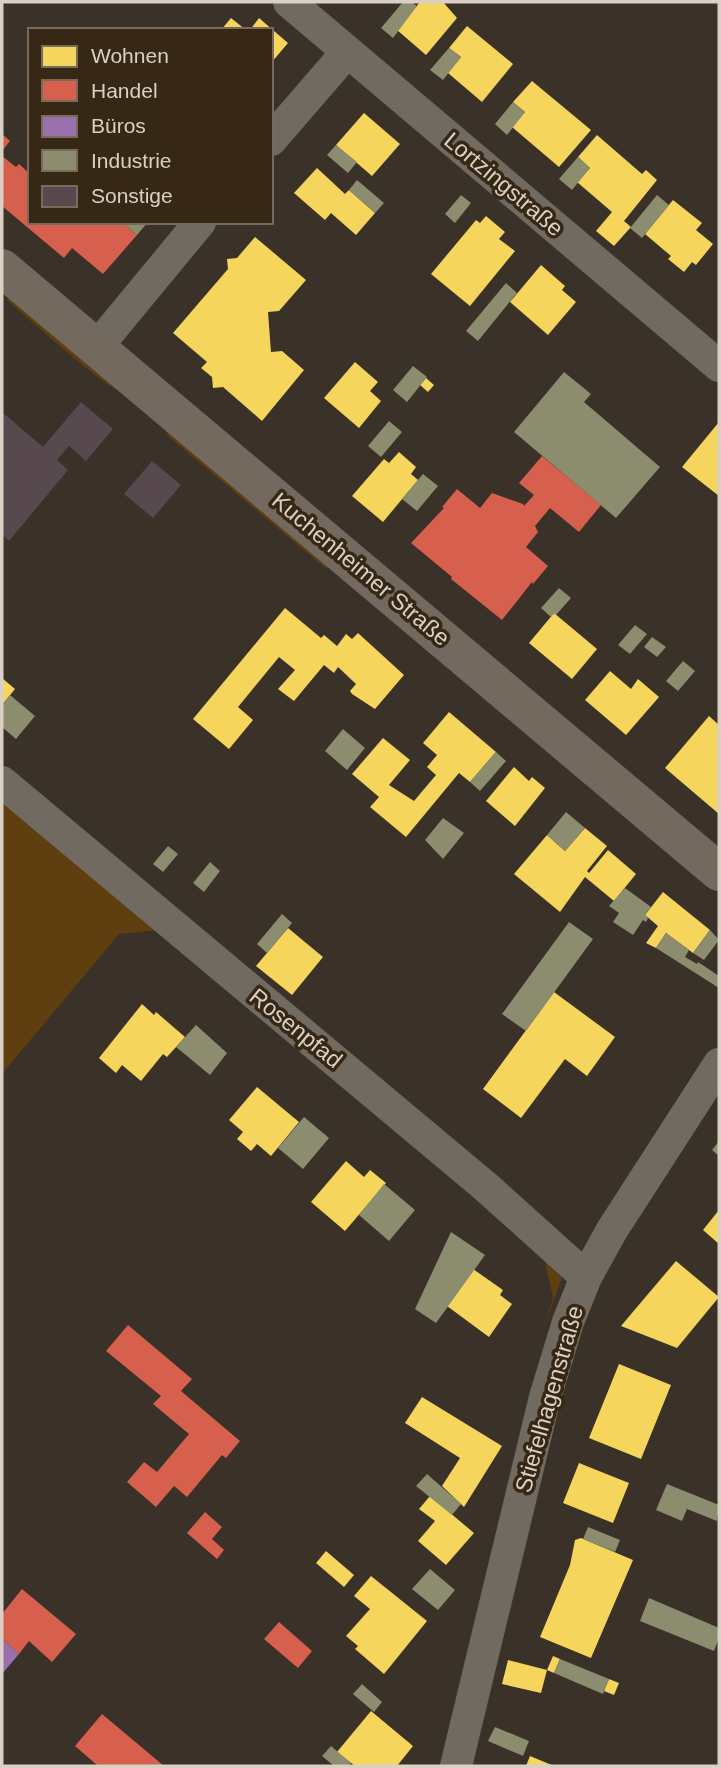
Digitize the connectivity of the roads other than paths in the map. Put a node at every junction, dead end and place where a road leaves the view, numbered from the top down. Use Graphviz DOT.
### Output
graph roads {
  1 [pos="289,2"];
  2 [pos="347,52"];
  3 [pos="273,138"];
  4 [pos="198,224"];
  5 [pos="2,268"];
  6 [pos="96,348"];
  7 [pos="719,366"];
  8 [pos="2,782"];
  9 [pos="719,872"];
  10 [pos="719,1065"];
  11 [pos="586,1277"];
  12 [pos="456,1766"];
  1 -- 2 [label="street, Lortzingstraße"];
  2 -- 3 [label="street"];
  2 -- 7 [label="street, Lortzingstraße"];
  4 -- 6 [label="street"];
  5 -- 6 [label="main road, Kuchenheimer Straße"];
  6 -- 9 [label="main road, Kuchenheimer Straße"];
  8 -- 11 [label="street, Rosenpfad"];
  10 -- 11 [label="street, Stiefelhagenstraße"];
  11 -- 12 [label="street, Stiefelhagenstraße"];
}
